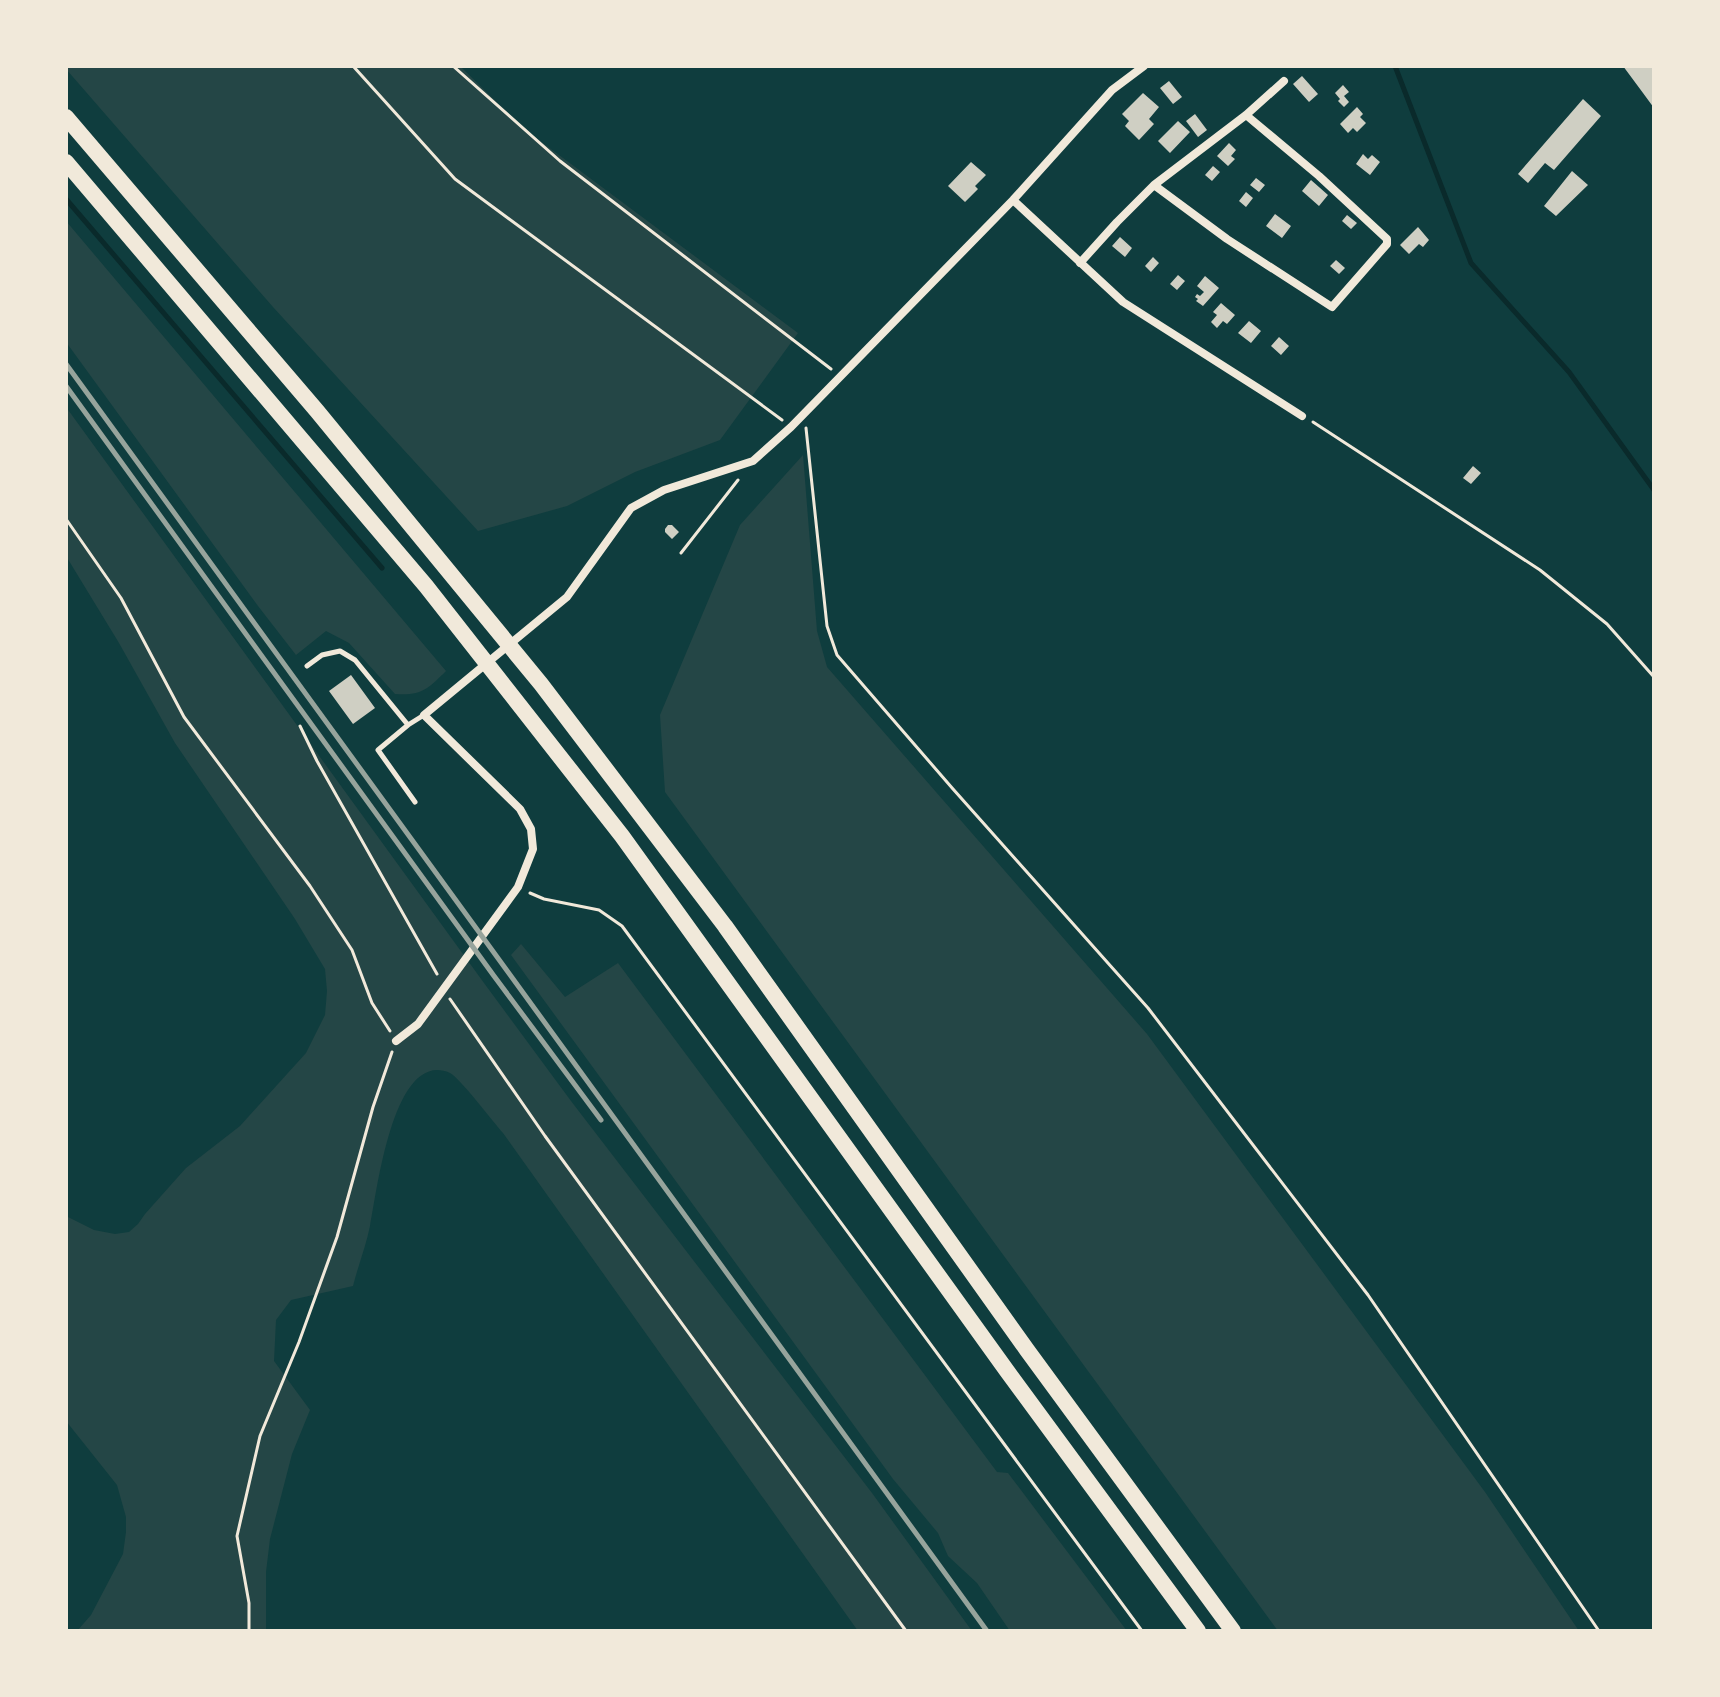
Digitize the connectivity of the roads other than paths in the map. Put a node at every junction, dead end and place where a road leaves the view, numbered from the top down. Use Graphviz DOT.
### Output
graph roads {
  1 [pos="1144,66"];
  2 [pos="1284,81"];
  3 [pos="1246,115"];
  4 [pos="66,117"];
  5 [pos="66,162"];
  6 [pos="1154,185"];
  7 [pos="1013,200"];
  8 [pos="1080,263"];
  9 [pos="1302,416"];
  10 [pos="307,666"];
  11 [pos="424,715"];
  12 [pos="408,725"];
  13 [pos="415,802"];
  14 [pos="396,1041"];
  15 [pos="1198,1631"];
  16 [pos="1233,1631"];
  1 -- 7 [label="street"];
  2 -- 3 [label="street"];
  3 -- 6 [label="street"];
  3 -- 6 [label="street"];
  4 -- 16 [label="highway"];
  5 -- 15 [label="highway"];
  6 -- 8 [label="street"];
  7 -- 8 [label="street"];
  7 -- 11 [label="street"];
  8 -- 9 [label="street"];
  10 -- 12 [label="lane"];
  11 -- 12 [label="lane"];
  11 -- 14 [label="street"];
  12 -- 13 [label="lane"];
}
